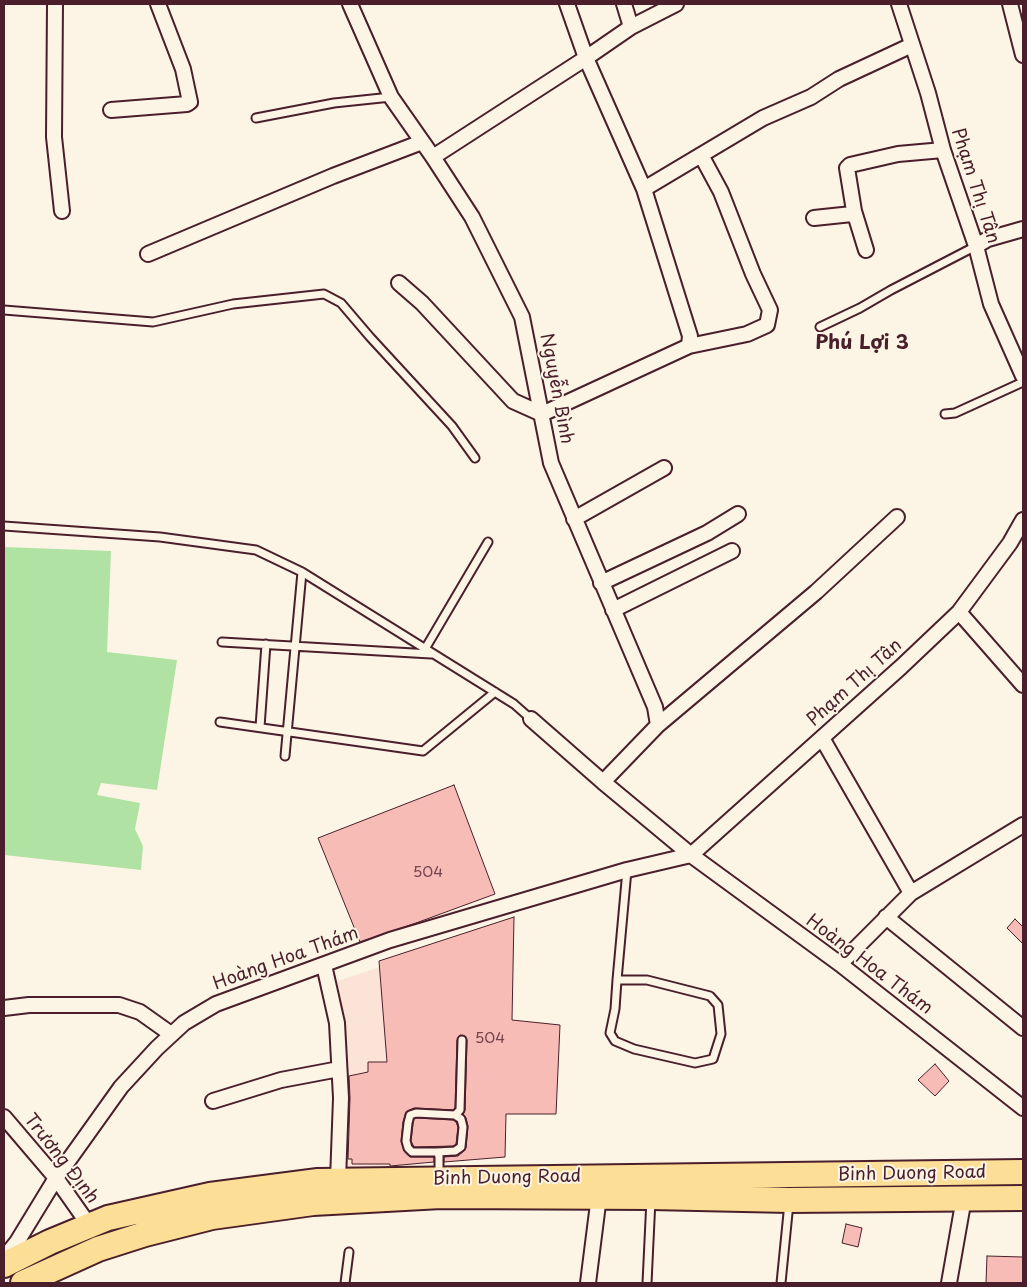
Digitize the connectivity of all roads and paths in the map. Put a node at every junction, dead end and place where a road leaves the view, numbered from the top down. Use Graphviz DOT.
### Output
graph roads {
  1 [pos="55,4"];
  2 [pos="158,4"];
  3 [pos="350,4"];
  4 [pos="567,4"];
  5 [pos="624,4"];
  6 [pos="676,4"];
  7 [pos="899,4"];
  8 [pos="1010,4"];
  9 [pos="631,27"];
  10 [pos="912,45"];
  11 [pos="1023,55"];
  12 [pos="586,58"];
  13 [pos="391,97"];
  14 [pos="110,110"];
  15 [pos="256,118"];
  16 [pos="422,142"];
  17 [pos="943,150"];
  18 [pos="701,155"];
  19 [pos="433,157"];
  20 [pos="644,189"];
  21 [pos="62,211"];
  22 [pos="854,211"];
  23 [pos="814,218"];
  24 [pos="1023,228"];
  25 [pos="976,246"];
  26 [pos="866,250"];
  27 [pos="148,254"];
  28 [pos="400,283"];
  29 [pos="4,310"];
  30 [pos="820,328"];
  31 [pos="689,346"];
  32 [pos="1023,376"];
  33 [pos="1023,382"];
  34 [pos="542,414"];
  35 [pos="945,414"];
  36 [pos="475,458"];
  37 [pos="664,468"];
  38 [pos="738,514"];
  39 [pos="897,518"];
  40 [pos="574,519"];
  41 [pos="1023,520"];
  42 [pos="4,526"];
  43 [pos="488,542"];
  44 [pos="732,551"];
  45 [pos="302,572"];
  46 [pos="601,583"];
  47 [pos="613,610"];
  48 [pos="959,612"];
  49 [pos="222,642"];
  50 [pos="266,644"];
  51 [pos="296,646"];
  52 [pos="425,649"];
  53 [pos="434,654"];
  54 [pos="1023,685"];
  55 [pos="495,692"];
  56 [pos="531,720"];
  57 [pos="220,722"];
  58 [pos="658,725"];
  59 [pos="260,727"];
  60 [pos="287,731"];
  61 [pos="822,738"];
  62 [pos="285,756"];
  63 [pos="602,782"];
  64 [pos="1023,825"];
  65 [pos="691,854"];
  66 [pos="628,870"];
  67 [pos="911,893"];
  68 [pos="886,917"];
  69 [pos="840,964"];
  70 [pos="324,965"];
  71 [pos="617,980"];
  72 [pos="4,1008"];
  73 [pos="1023,1028"];
  74 [pos="171,1034"];
  75 [pos="462,1040"];
  76 [pos="340,1069"];
  77 [pos="213,1102"];
  78 [pos="1023,1108"];
  79 [pos="455,1115"];
  80 [pos="4,1117"];
  81 [pos="436,1152"];
  82 [pos="1023,1172"];
  83 [pos="56,1178"];
  84 [pos="439,1179"];
  85 [pos="338,1180"];
  86 [pos="599,1196"];
  87 [pos="651,1197"];
  88 [pos="964,1198"];
  89 [pos="1023,1198"];
  90 [pos="790,1200"];
  91 [pos="89,1225"];
  92 [pos="98,1249"];
  93 [pos="349,1252"];
  94 [pos="4,1258"];
  95 [pos="4,1265"];
  96 [pos="22,1283"];
  97 [pos="345,1283"];
  98 [pos="588,1283"];
  99 [pos="647,1283"];
  100 [pos="781,1283"];
  101 [pos="949,1283"];
  1 -- 21 [label="street"];
  2 -- 14 [label="street"];
  3 -- 13 [label="street, Nguyễn Bình"];
  4 -- 12 [label="street"];
  5 -- 9 [label="street"];
  6 -- 9 [label="street"];
  7 -- 10 [label="street, Phạm Thị Tân"];
  8 -- 11 [label="street"];
  9 -- 12 [label="street"];
  10 -- 17 [label="street, Phạm Thị Tân"];
  10 -- 18 [label="street"];
  12 -- 19 [label="street"];
  12 -- 20 [label="street"];
  13 -- 15 [label="lane"];
  13 -- 16 [label="street, Nguyễn Bình"];
  16 -- 19 [label="street, Nguyễn Bình"];
  16 -- 27 [label="street"];
  17 -- 22 [label="street"];
  17 -- 25 [label="street, Phạm Thị Tân"];
  18 -- 20 [label="street"];
  18 -- 31 [label="street"];
  19 -- 34 [label="street, Nguyễn Bình"];
  20 -- 31 [label="street"];
  22 -- 23 [label="street"];
  22 -- 26 [label="street"];
  24 -- 25 [label="street"];
  25 -- 30 [label="lane"];
  25 -- 32 [label="street, Phạm Thị Tân"];
  28 -- 34 [label="street"];
  29 -- 36 [label="lane"];
  31 -- 34 [label="street"];
  33 -- 35 [label="lane"];
  34 -- 40 [label="street, Nguyễn Bình"];
  37 -- 40 [label="street"];
  38 -- 46 [label="street"];
  39 -- 58 [label="street"];
  40 -- 46 [label="street, Nguyễn Bình"];
  41 -- 48 [label="street, Phạm Thị Tân"];
  42 -- 45 [label="lane"];
  43 -- 52 [label="lane"];
  44 -- 47 [label="street"];
  45 -- 51 [label="lane"];
  45 -- 52 [label="lane"];
  46 -- 47 [label="street, Nguyễn Bình"];
  47 -- 58 [label="street, Nguyễn Bình"];
  48 -- 54 [label="street"];
  48 -- 61 [label="street, Phạm Thị Tân"];
  49 -- 50 [label="lane"];
  50 -- 51 [label="lane"];
  50 -- 59 [label="lane"];
  51 -- 53 [label="lane"];
  51 -- 60 [label="lane"];
  52 -- 53 [label="lane"];
  53 -- 55 [label="lane"];
  55 -- 56 [label="lane"];
  55 -- 60 [label="lane"];
  56 -- 63 [label="street, Hoàng Hoa Thám"];
  57 -- 59 [label="lane"];
  58 -- 63 [label="street"];
  59 -- 60 [label="lane"];
  60 -- 62 [label="lane"];
  61 -- 65 [label="street, Phạm Thị Tân"];
  61 -- 67 [label="street"];
  63 -- 65 [label="street, Hoàng Hoa Thám"];
  64 -- 67 [label="street"];
  65 -- 66 [label="street, Hoàng Hoa Thám"];
  65 -- 69 [label="street, Hoàng Hoa Thám"];
  66 -- 70 [label="street, Hoàng Hoa Thám"];
  66 -- 71 [label="lane"];
  67 -- 68 [label="street"];
  68 -- 69 [label="street"];
  68 -- 73 [label="street"];
  69 -- 78 [label="street, Hoàng Hoa Thám"];
  70 -- 74 [label="street, Hoàng Hoa Thám"];
  70 -- 76 [label="street"];
  71 -- 71 [label="lane"];
  72 -- 74 [label="street"];
  74 -- 83 [label="street, Hoàng Hoa Thám"];
  75 -- 79 [label="lane"];
  76 -- 77 [label="street"];
  76 -- 85 [label="street"];
  79 -- 81 [label="lane"];
  79 -- 81 [label="lane"];
  80 -- 83 [label="street, Trương Định"];
  81 -- 84 [label="lane"];
  82 -- 84 [label="highway, Binh Duong Road"];
  83 -- 91 [label="street, Trương Định"];
  83 -- 94 [label="street, Hoàng Hoa Thám"];
  84 -- 85 [label="highway, Binh Duong Road"];
  85 -- 91 [label="highway, Binh Duong Road"];
  86 -- 87 [label="highway, Binh Duong Road"];
  86 -- 92 [label="highway, Binh Duong Road"];
  86 -- 98 [label="street"];
  87 -- 90 [label="highway, Binh Duong Road"];
  87 -- 99 [label="lane"];
  88 -- 89 [label="highway, Binh Duong Road"];
  88 -- 90 [label="highway, Binh Duong Road"];
  88 -- 101 [label="street"];
  90 -- 100 [label="lane"];
  91 -- 92 [label="highway"];
  91 -- 95 [label="highway, Binh Duong Road"];
  92 -- 96 [label="highway, Binh Duong Road"];
  93 -- 97 [label="lane"];
}
